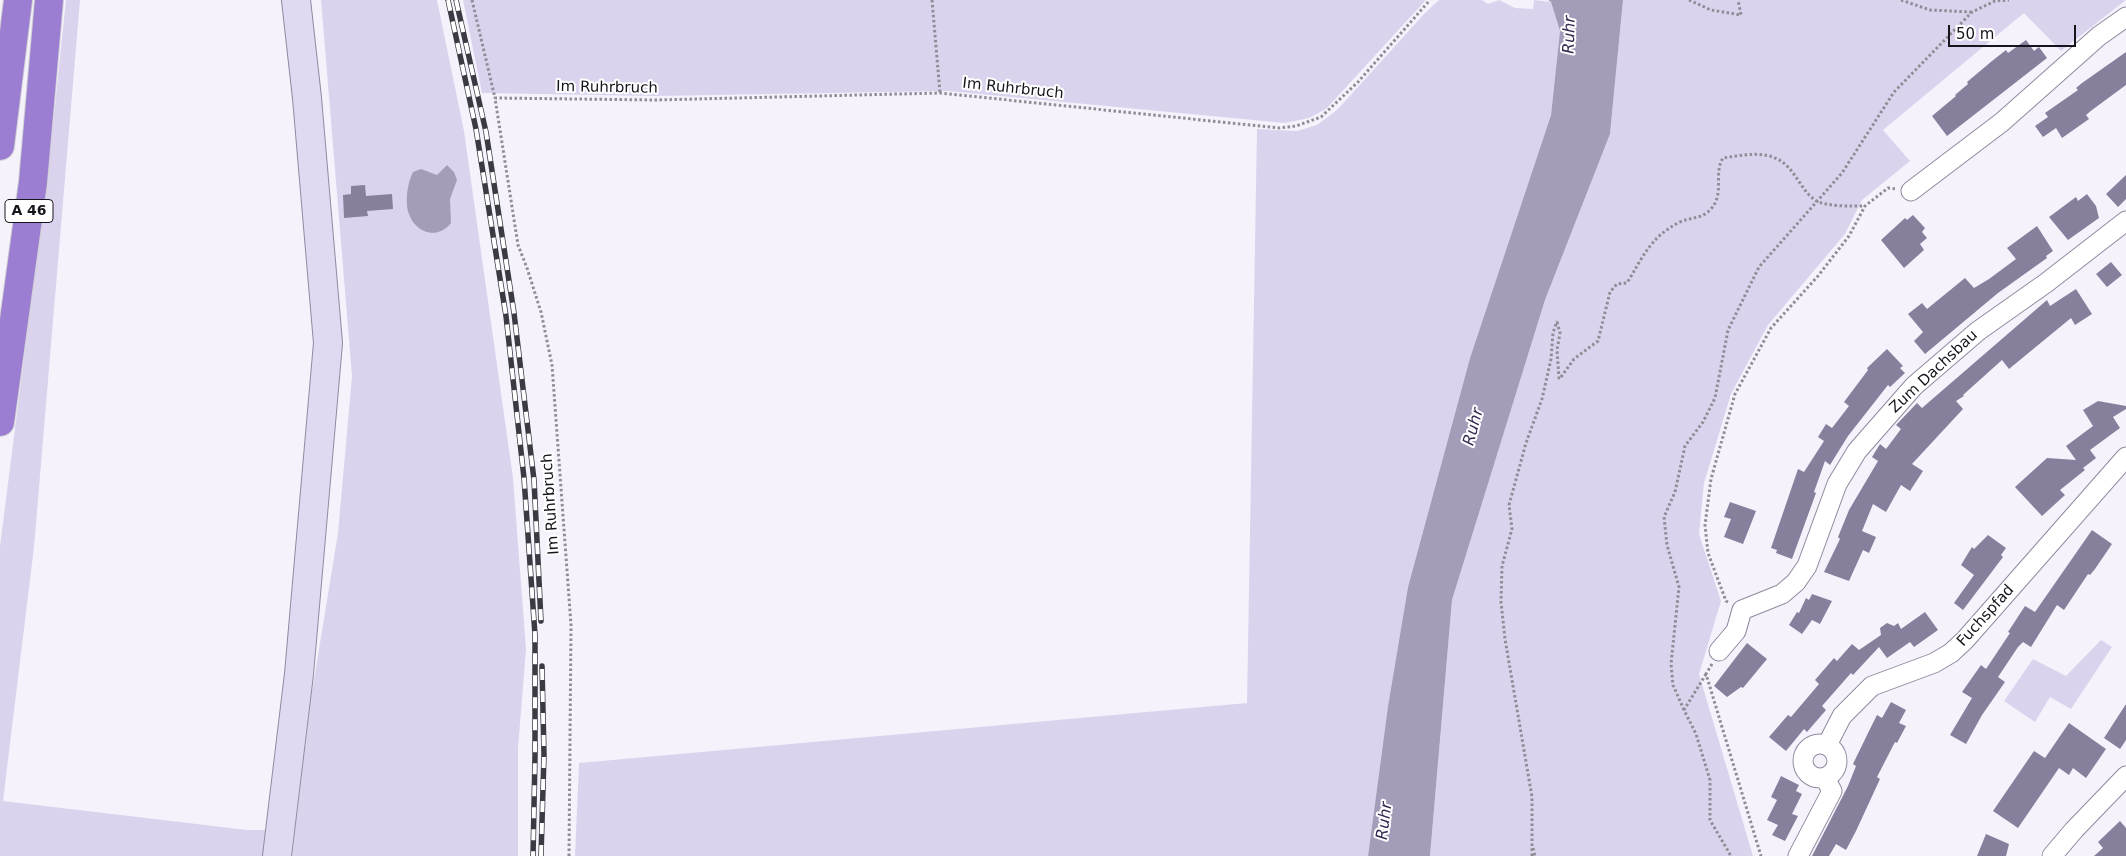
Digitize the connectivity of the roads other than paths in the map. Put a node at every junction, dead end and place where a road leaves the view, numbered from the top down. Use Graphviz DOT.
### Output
graph roads {
  1 [pos="18,0"];
  2 [pos="49,0"];
  3 [pos="296,0"];
  4 [pos="2126,17"];
  5 [pos="0,146"];
  6 [pos="1911,191"];
  7 [pos="2126,221"];
  8 [pos="0,422"];
  9 [pos="2126,457"];
  10 [pos="1719,651"];
  11 [pos="1827,745"];
  12 [pos="2126,776"];
  13 [pos="1825,778"];
  14 [pos="277,856"];
  15 [pos="1798,856"];
  16 [pos="2052,856"];
  1 -- 5 [label="highway"];
  2 -- 8 [label="highway, A 46"];
  3 -- 14 [label="main road"];
  4 -- 6 [label="street"];
  7 -- 10 [label="street, Zum Dachsbau"];
  9 -- 11 [label="street, Fuchspfad"];
  11 -- 13 [label="street"];
  11 -- 13 [label="street"];
  12 -- 16 [label="street"];
  13 -- 15 [label="street"];
}
